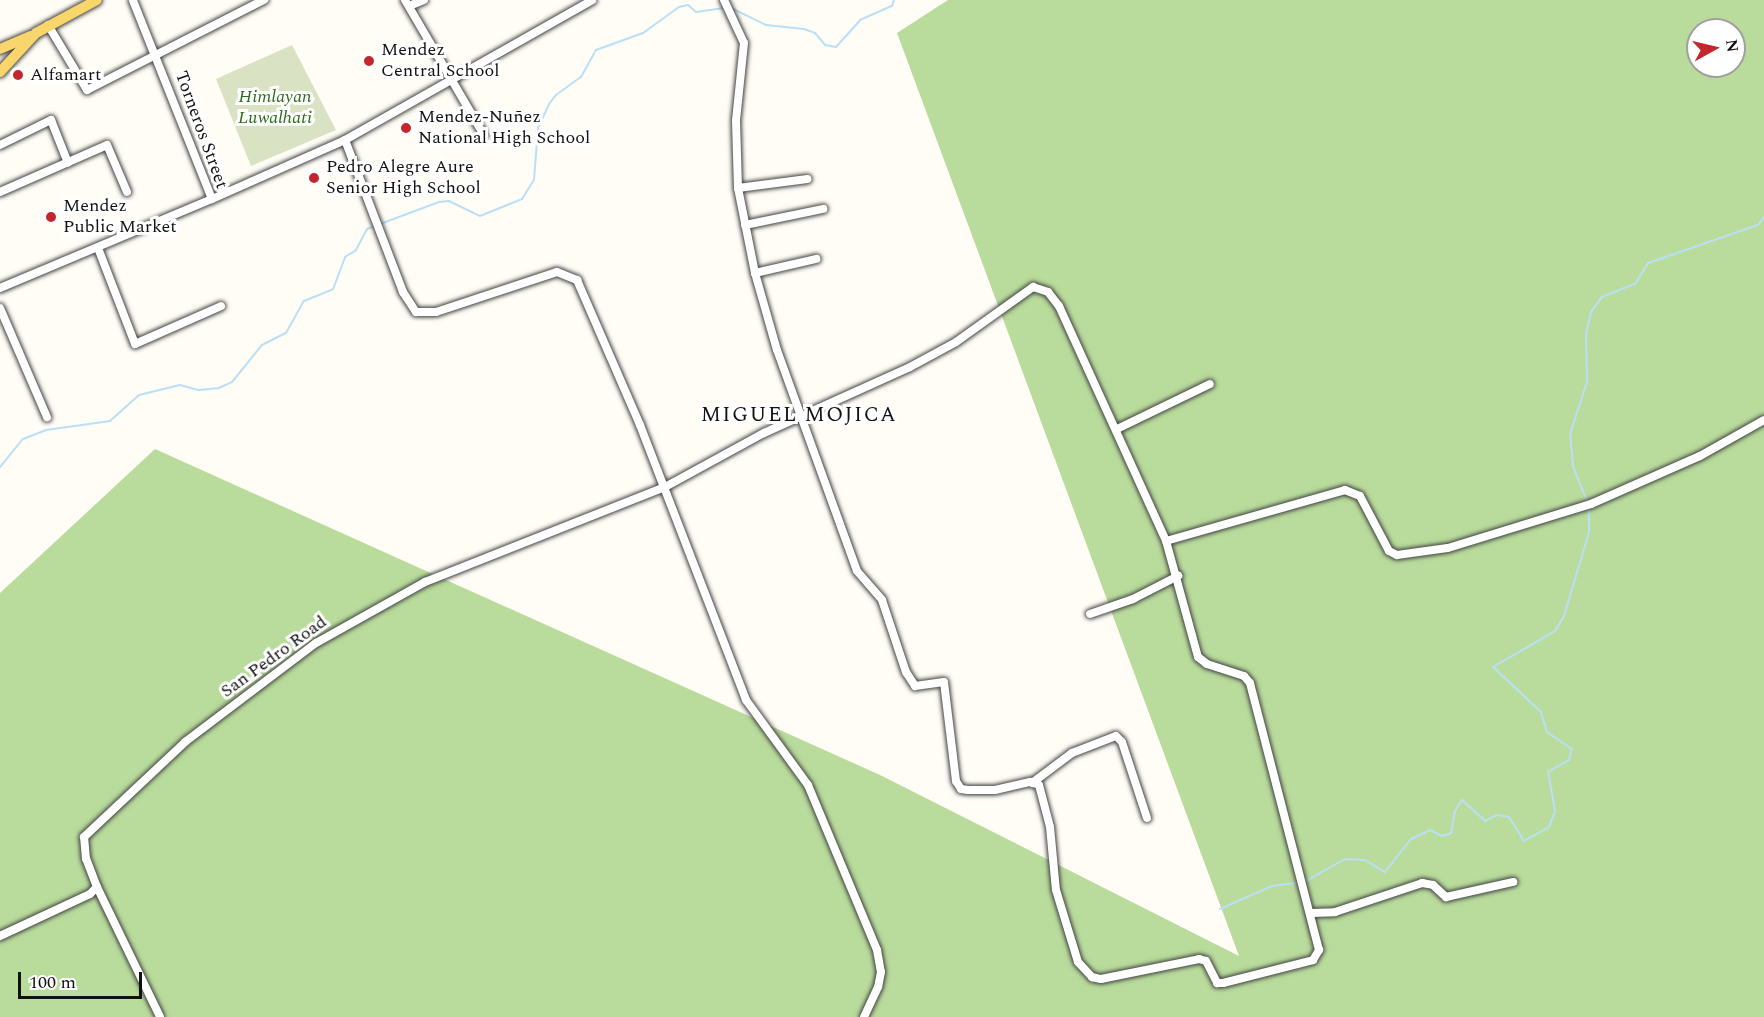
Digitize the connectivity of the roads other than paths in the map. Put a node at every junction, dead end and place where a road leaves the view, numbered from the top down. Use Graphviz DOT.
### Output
graph roads {
  1 [pos="97,0"];
  2 [pos="133,0"];
  3 [pos="264,0"];
  4 [pos="424,0"];
  5 [pos="592,0"];
  6 [pos="724,0"];
  7 [pos="407,3"];
  8 [pos="48,25"];
  9 [pos="36,33"];
  10 [pos="1,49"];
  11 [pos="156,56"];
  12 [pos="9,63"];
  13 [pos="0,72"];
  14 [pos="451,78"];
  15 [pos="484,135"];
  16 [pos="345,140"];
  17 [pos="0,145"];
  18 [pos="68,163"];
  19 [pos="807,178"];
  20 [pos="738,188"];
  21 [pos="0,192"];
  22 [pos="127,192"];
  23 [pos="212,199"];
  24 [pos="823,210"];
  25 [pos="745,225"];
  26 [pos="102,247"];
  27 [pos="816,259"];
  28 [pos="755,273"];
  29 [pos="0,288"];
  30 [pos="221,306"];
  31 [pos="0,308"];
  32 [pos="1210,384"];
  33 [pos="46,417"];
  34 [pos="799,418"];
  35 [pos="1764,420"];
  36 [pos="1117,429"];
  37 [pos="663,488"];
  38 [pos="1166,541"];
  39 [pos="1178,576"];
  40 [pos="1090,614"];
  41 [pos="1032,783"];
  42 [pos="1147,818"];
  43 [pos="1512,882"];
  44 [pos="97,887"];
  45 [pos="1312,913"];
  46 [pos="0,936"];
  47 [pos="160,1017"];
  48 [pos="864,1017"];
  1 -- 8 [label="main road"];
  2 -- 11 [label="street, Torneros Street"];
  3 -- 11 [label="street"];
  4 -- 7 [label="street"];
  5 -- 14 [label="street"];
  6 -- 20 [label="street"];
  7 -- 14 [label="street"];
  8 -- 9 [label="main road"];
  8 -- 11 [label="street"];
  9 -- 10 [label="main road"];
  9 -- 12 [label="main road"];
  10 -- 12 [label="main road"];
  11 -- 23 [label="street, Torneros Street"];
  12 -- 13 [label="main road"];
  14 -- 15 [label="street"];
  14 -- 16 [label="street"];
  16 -- 23 [label="street"];
  16 -- 37 [label="street"];
  17 -- 18 [label="street"];
  18 -- 21 [label="street"];
  18 -- 22 [label="street"];
  19 -- 20 [label="street"];
  20 -- 25 [label="street"];
  23 -- 26 [label="street, Torneros Street"];
  24 -- 25 [label="street"];
  25 -- 28 [label="street"];
  26 -- 29 [label="street, Torneros Street"];
  26 -- 30 [label="street"];
  27 -- 28 [label="street"];
  28 -- 34 [label="street"];
  31 -- 33 [label="street"];
  32 -- 36 [label="street"];
  34 -- 36 [label="street"];
  34 -- 37 [label="street"];
  34 -- 41 [label="street"];
  35 -- 38 [label="street"];
  36 -- 38 [label="street"];
  37 -- 44 [label="street, San Pedro Road"];
  37 -- 48 [label="street"];
  38 -- 39 [label="street"];
  39 -- 40 [label="street"];
  39 -- 45 [label="street"];
  41 -- 42 [label="street"];
  41 -- 45 [label="street"];
  43 -- 45 [label="street"];
  44 -- 46 [label="street"];
  44 -- 47 [label="street"];
}
